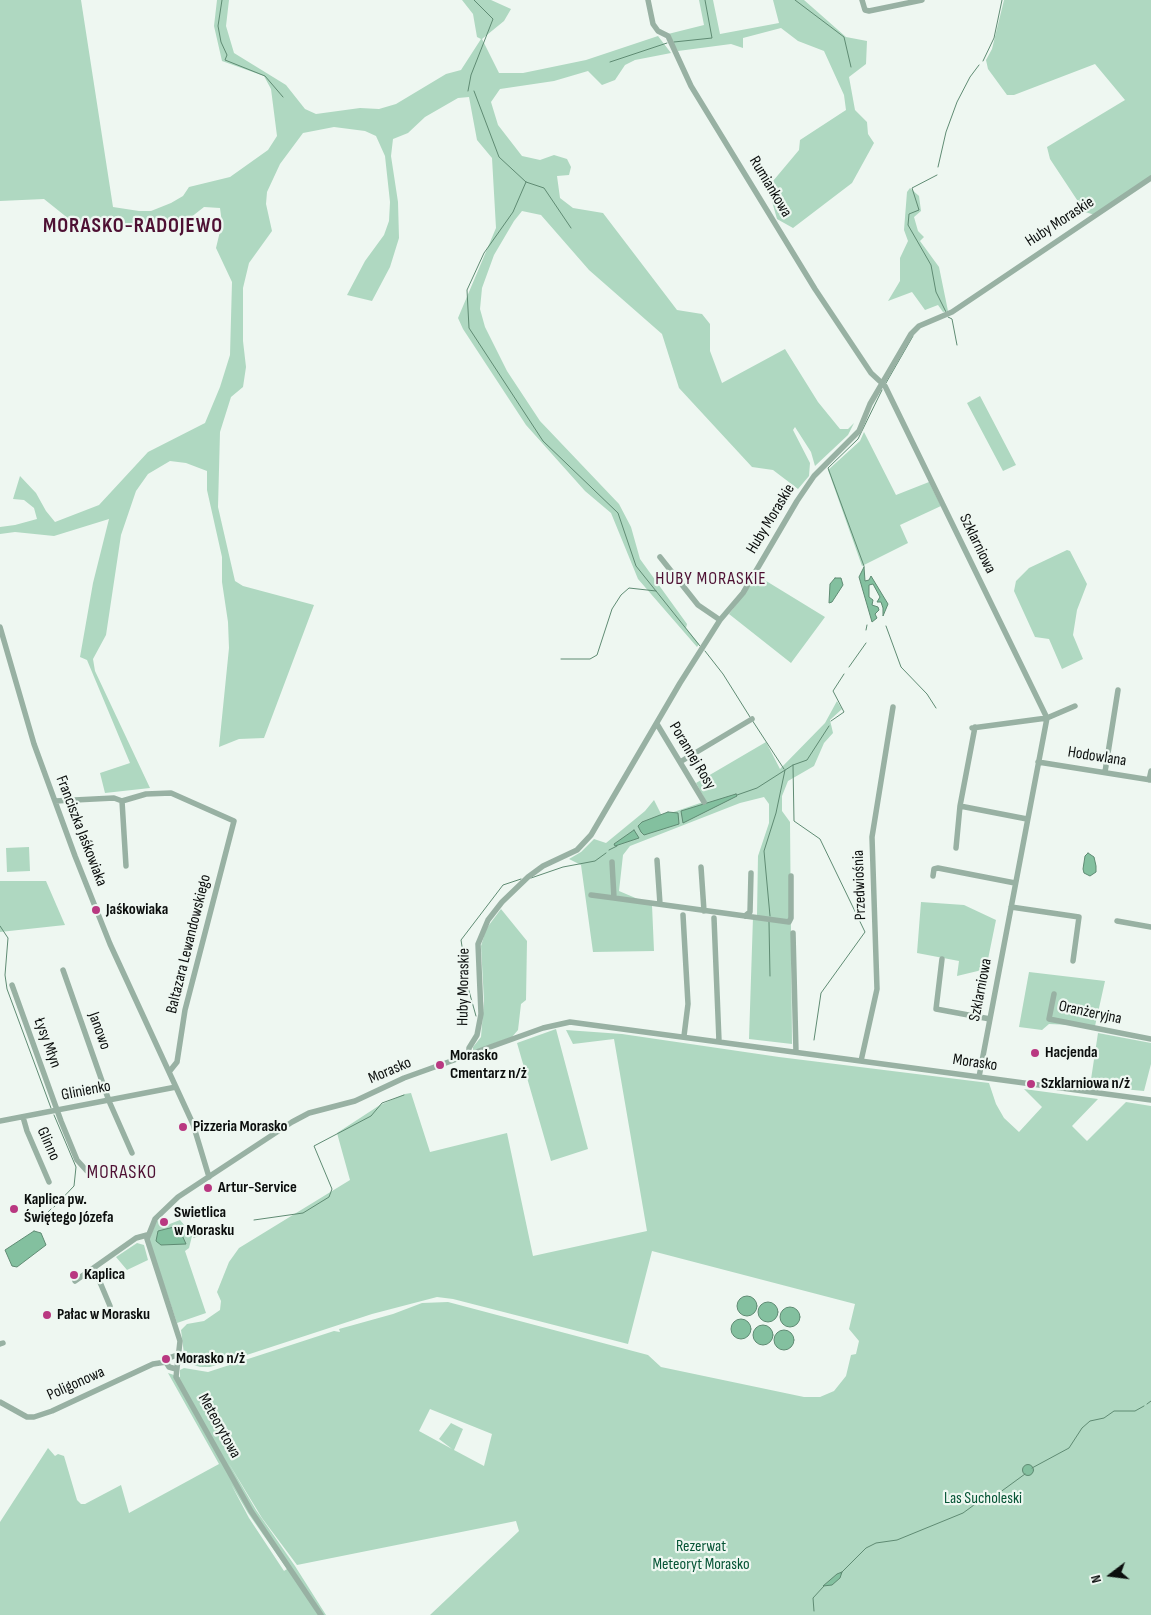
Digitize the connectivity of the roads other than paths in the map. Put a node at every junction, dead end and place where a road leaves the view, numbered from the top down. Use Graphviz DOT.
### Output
graph roads {
  1 [pos="648,0"];
  2 [pos="862,0"];
  3 [pos="922,0"];
  4 [pos="1151,178"];
  5 [pos="881,383"];
  6 [pos="660,557"];
  7 [pos="720,620"];
  8 [pos="0,627"];
  9 [pos="1118,690"];
  10 [pos="1075,706"];
  11 [pos="893,707"];
  12 [pos="1047,718"];
  13 [pos="752,719"];
  14 [pos="657,724"];
  15 [pos="680,762"];
  16 [pos="1038,762"];
  17 [pos="1151,771"];
  18 [pos="1105,772"];
  19 [pos="1150,780"];
  20 [pos="55,801"];
  21 [pos="122,801"];
  22 [pos="704,802"];
  23 [pos="960,806"];
  24 [pos="1027,819"];
  25 [pos="956,848"];
  26 [pos="657,860"];
  27 [pos="612,862"];
  28 [pos="126,866"];
  29 [pos="701,867"];
  30 [pos="751,874"];
  31 [pos="791,876"];
  32 [pos="933,876"];
  33 [pos="1015,883"];
  34 [pos="591,895"];
  35 [pos="614,898"];
  36 [pos="660,904"];
  37 [pos="1011,907"];
  38 [pos="704,911"];
  39 [pos="683,915"];
  40 [pos="745,916"];
  41 [pos="714,918"];
  42 [pos="1117,921"];
  43 [pos="1151,927"];
  44 [pos="793,933"];
  45 [pos="942,958"];
  46 [pos="1072,961"];
  47 [pos="63,970"];
  48 [pos="12,985"];
  49 [pos="1054,994"];
  50 [pos="990,1019"];
  51 [pos="684,1036"];
  52 [pos="1151,1039"];
  53 [pos="719,1041"];
  54 [pos="796,1052"];
  55 [pos="470,1055"];
  56 [pos="861,1061"];
  57 [pos="169,1072"];
  58 [pos="979,1077"];
  59 [pos="176,1087"];
  60 [pos="1151,1100"];
  61 [pos="109,1101"];
  62 [pos="58,1111"];
  63 [pos="23,1117"];
  64 [pos="0,1121"];
  65 [pos="132,1153"];
  66 [pos="87,1171"];
  67 [pos="209,1177"];
  68 [pos="49,1182"];
  69 [pos="147,1234"];
  70 [pos="94,1268"];
  71 [pos="75,1281"];
  72 [pos="110,1306"];
  73 [pos="180,1354"];
  74 [pos="166,1362"];
  75 [pos="176,1369"];
  76 [pos="0,1402"];
  77 [pos="321,1615"];
  1 -- 5 [label="street, Rumiankowa"];
  2 -- 3 [label="street"];
  4 -- 5 [label="street, Huby Moraskie"];
  5 -- 7 [label="street, Huby Moraskie"];
  5 -- 12 [label="street, Szklarniowa"];
  6 -- 7 [label="street"];
  7 -- 14 [label="street, Huby Moraskie"];
  8 -- 20 [label="street, Franciszka Jaśkowiaka"];
  9 -- 18 [label="street"];
  10 -- 12 [label="street"];
  11 -- 56 [label="street, Przedwiośnia"];
  12 -- 16 [label="street, Szklarniowa"];
  12 -- 23 [label="street"];
  13 -- 15 [label="street"];
  14 -- 15 [label="street, Porannej Rosy"];
  14 -- 55 [label="street, Huby Moraskie"];
  15 -- 22 [label="street, Porannej Rosy"];
  16 -- 18 [label="street, Hodowlana"];
  16 -- 24 [label="street, Szklarniowa"];
  17 -- 19 [label="street"];
  18 -- 19 [label="street, Hodowlana"];
  20 -- 21 [label="street"];
  20 -- 57 [label="street, Franciszka Jaśkowiaka"];
  21 -- 28 [label="street"];
  21 -- 57 [label="street, Baltazara Lewandowskiego"];
  23 -- 24 [label="street"];
  23 -- 25 [label="street"];
  24 -- 33 [label="street, Szklarniowa"];
  26 -- 36 [label="street"];
  27 -- 35 [label="street"];
  29 -- 38 [label="street"];
  30 -- 40 [label="street"];
  31 -- 40 [label="street"];
  32 -- 33 [label="street"];
  33 -- 37 [label="street, Szklarniowa"];
  34 -- 35 [label="street"];
  35 -- 36 [label="street"];
  36 -- 38 [label="street"];
  37 -- 46 [label="street"];
  37 -- 50 [label="street, Szklarniowa"];
  38 -- 40 [label="street"];
  39 -- 51 [label="street"];
  41 -- 53 [label="street"];
  42 -- 43 [label="street"];
  44 -- 54 [label="street"];
  45 -- 50 [label="street"];
  47 -- 61 [label="street, Janowo"];
  48 -- 62 [label="street, Łysy Młyn"];
  49 -- 52 [label="street, Oranżeryjna"];
  50 -- 58 [label="street, Szklarniowa"];
  51 -- 53 [label="street, Morasko"];
  51 -- 55 [label="street, Morasko"];
  53 -- 54 [label="street, Morasko"];
  54 -- 56 [label="street, Morasko"];
  55 -- 67 [label="street, Morasko"];
  56 -- 58 [label="street, Morasko"];
  57 -- 59 [label="street, Franciszka Jaśkowiaka"];
  58 -- 60 [label="street, Morasko"];
  59 -- 61 [label="street, Glinienko"];
  59 -- 67 [label="street, Franciszka Jaśkowiaka"];
  61 -- 62 [label="street, Glinienko"];
  61 -- 65 [label="street, Janowo"];
  62 -- 63 [label="street, Glinienko"];
  62 -- 66 [label="street, Łysy Młyn"];
  63 -- 64 [label="street, Glinienko"];
  63 -- 68 [label="street, Glinno"];
  67 -- 69 [label="street, Morasko"];
  69 -- 70 [label="street"];
  69 -- 73 [label="street"];
  70 -- 71 [label="street"];
  70 -- 72 [label="street"];
  73 -- 74 [label="street, Poligonowa"];
  73 -- 75 [label="street"];
  74 -- 75 [label="street"];
  74 -- 76 [label="street, Poligonowa"];
  75 -- 77 [label="street, Meteorytowa"];
}
